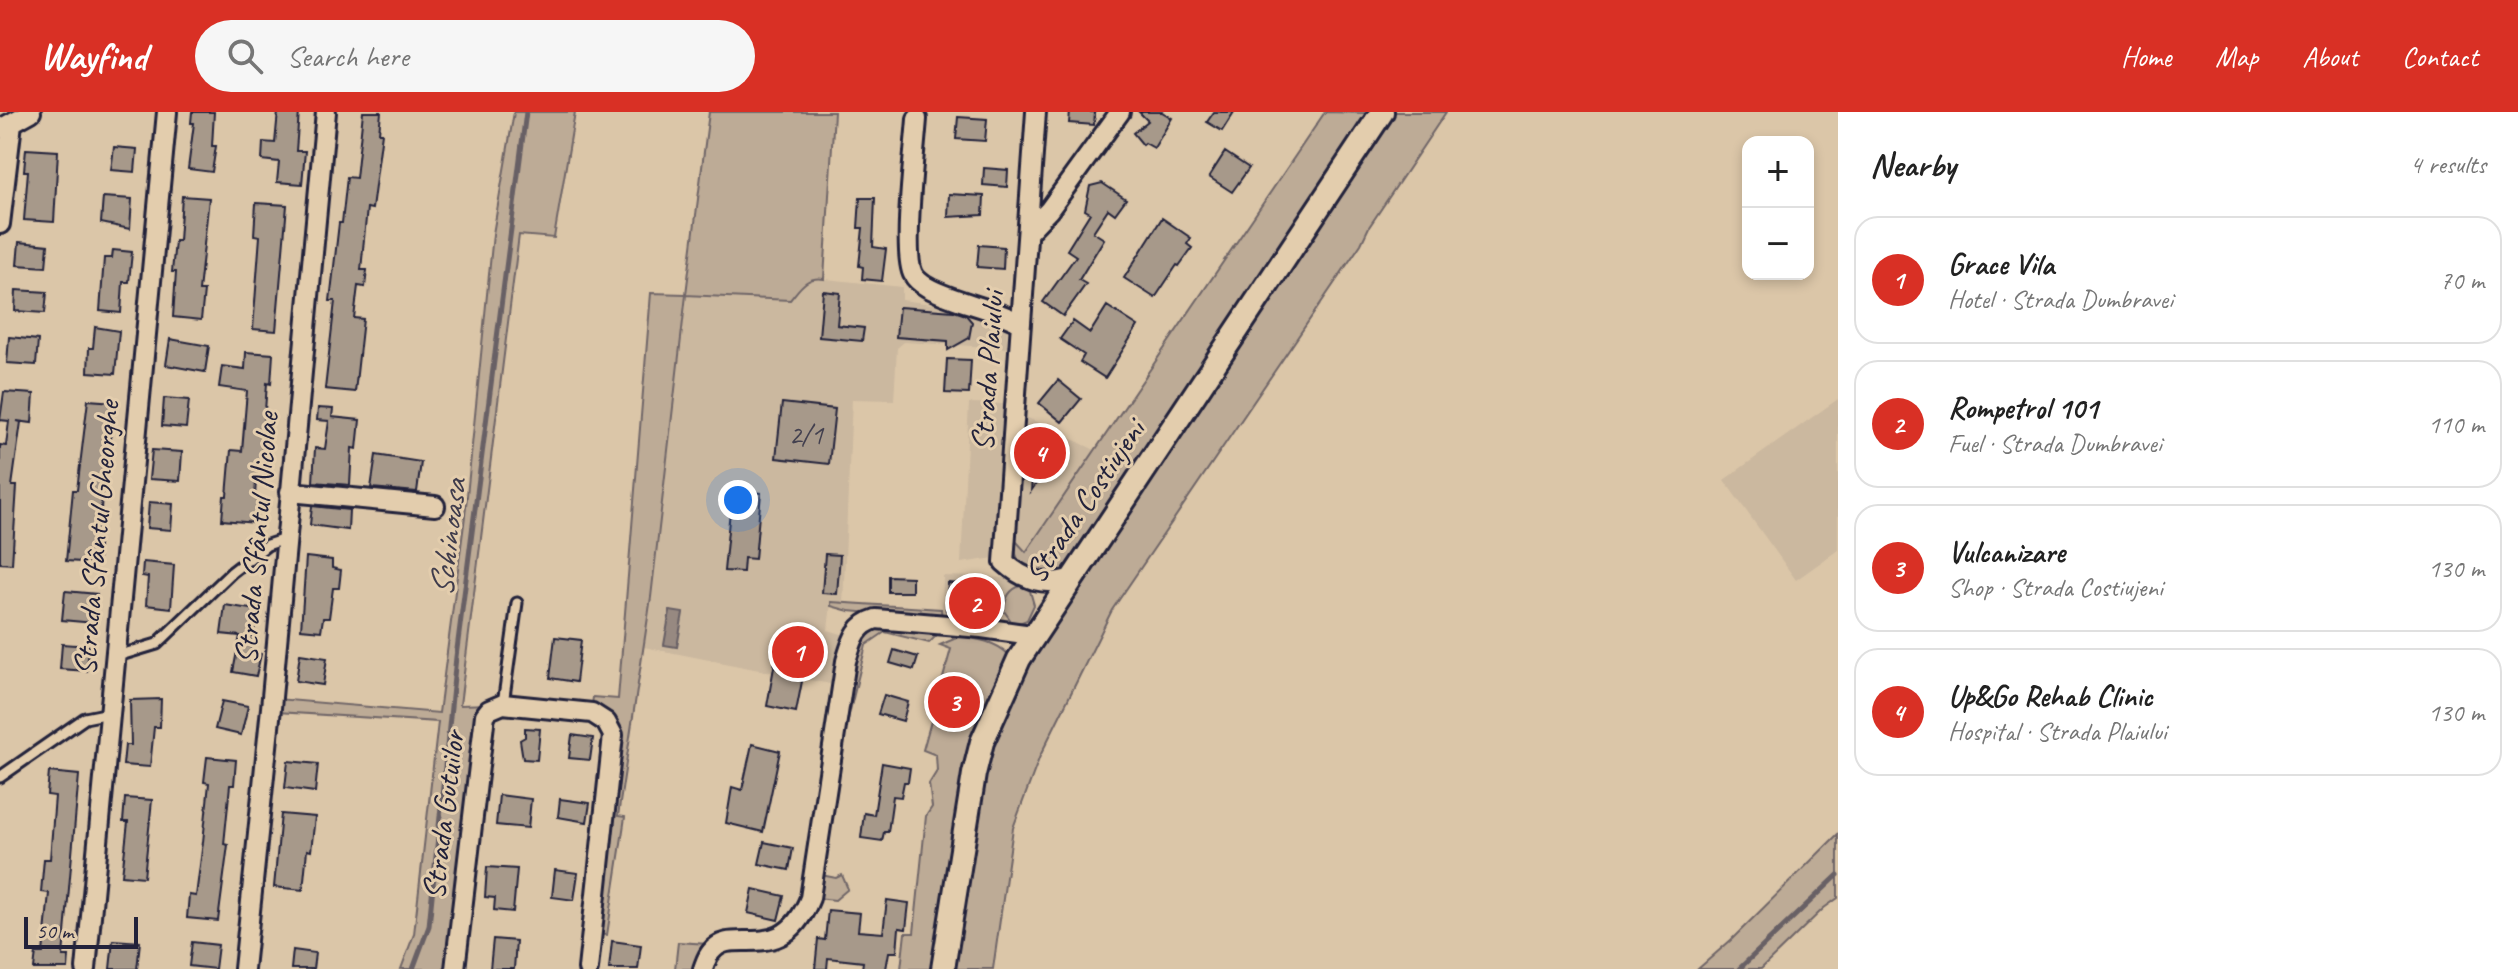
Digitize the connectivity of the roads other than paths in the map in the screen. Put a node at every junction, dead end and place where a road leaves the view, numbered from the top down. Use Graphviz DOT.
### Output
graph roads {
  1 [pos="31,112"];
  2 [pos="167,112"];
  3 [pos="326,112"];
  4 [pos="1036,112"];
  5 [pos="1120,112"];
  6 [pos="1382,112"];
  7 [pos="917,119"];
  8 [pos="6,127"];
  9 [pos="0,224"];
  10 [pos="1028,232"];
  11 [pos="1020,323"];
  12 [pos="290,492"];
  13 [pos="435,506"];
  14 [pos="285,539"];
  15 [pos="1070,579"];
  16 [pos="517,603"];
  17 [pos="1032,635"];
  18 [pos="114,657"];
  19 [pos="503,704"];
  20 [pos="110,713"];
  21 [pos="0,777"];
  22 [pos="86,969"];
  23 [pos="244,969"];
  24 [pos="455,969"];
  25 [pos="588,969"];
  26 [pos="703,969"];
  27 [pos="943,969"];
  1 -- 8 [label="street"];
  2 -- 18 [label="street, Strada Sfântul Gheorghe"];
  3 -- 12 [label="street, Strada Sfântul Nicolae"];
  4 -- 10 [label="street, Strada Plaiului"];
  5 -- 10 [label="street"];
  6 -- 15 [label="street, Strada Costiujeni"];
  7 -- 11 [label="street"];
  8 -- 9 [label="street"];
  10 -- 11 [label="street, Strada Plaiului"];
  11 -- 15 [label="street, Strada Plaiului"];
  12 -- 13 [label="street"];
  12 -- 14 [label="street, Strada Sfântul Nicolae"];
  14 -- 18 [label="lane"];
  14 -- 23 [label="street, Strada Sfântul Nicolae"];
  15 -- 17 [label="street, Strada Costiujeni"];
  16 -- 19 [label="lane"];
  17 -- 26 [label="street"];
  17 -- 27 [label="street, Strada Costiujeni"];
  18 -- 20 [label="street, Strada Sfântul Gheorghe"];
  19 -- 24 [label="street, Strada Gutuilor"];
  19 -- 25 [label="street, Strada Gutuilor"];
  20 -- 21 [label="lane"];
  20 -- 22 [label="street, Strada Sfântul Gheorghe"];
}
